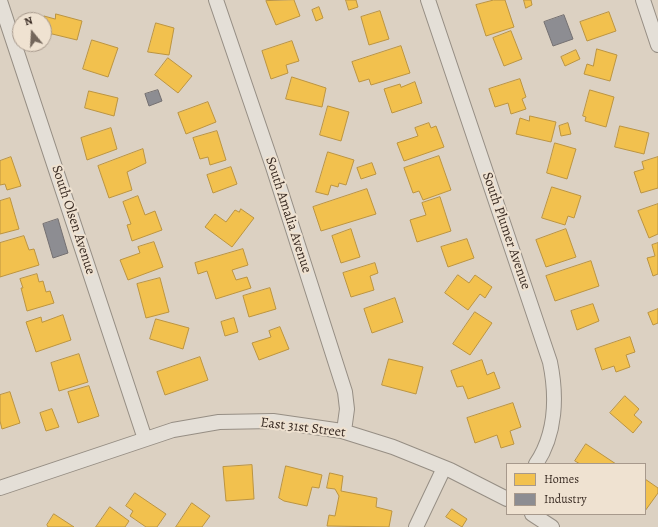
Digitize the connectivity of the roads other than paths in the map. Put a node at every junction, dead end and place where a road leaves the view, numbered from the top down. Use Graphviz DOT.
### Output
graph roads {
  1 [pos="216,0"];
  2 [pos="428,0"];
  3 [pos="643,0"];
  4 [pos="0,1"];
  5 [pos="658,45"];
  6 [pos="344,431"];
  7 [pos="145,439"];
  8 [pos="536,463"];
  9 [pos="444,468"];
  10 [pos="0,488"];
  11 [pos="506,499"];
  12 [pos="534,515"];
  13 [pos="416,527"];
  14 [pos="552,527"];
  1 -- 6 [label="street, South Amalia Avenue"];
  2 -- 8 [label="street, South Plumer Avenue"];
  3 -- 5 [label="street"];
  4 -- 7 [label="street, South Olsen Avenue"];
  6 -- 7 [label="street, East 31st Street"];
  6 -- 9 [label="street, East 31st Street"];
  7 -- 10 [label="street, East 31st Street"];
  9 -- 11 [label="street, East 31st Street"];
  9 -- 13 [label="street"];
  12 -- 14 [label="street"];
}
